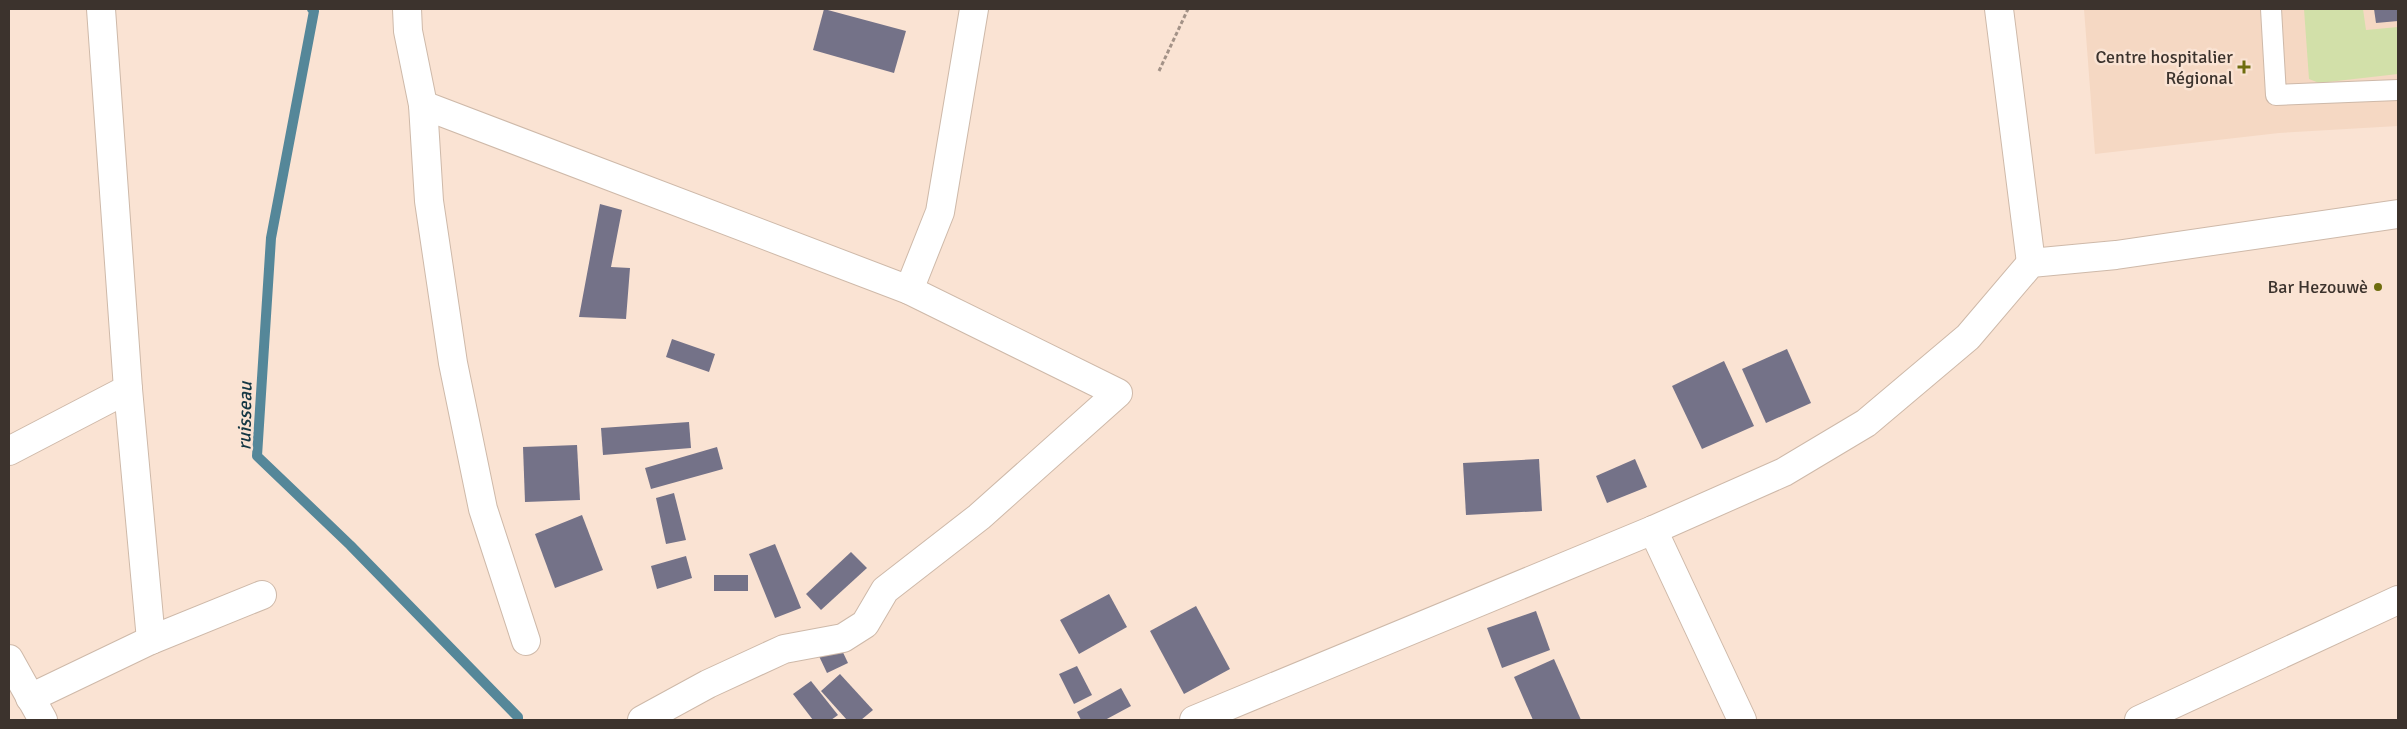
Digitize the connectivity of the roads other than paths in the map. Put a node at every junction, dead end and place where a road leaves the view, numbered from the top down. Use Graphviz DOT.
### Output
graph roads {
  1 [pos="102,9"];
  2 [pos="407,9"];
  3 [pos="974,9"];
  4 [pos="1999,9"];
  5 [pos="2271,9"];
  6 [pos="2398,90"];
  7 [pos="422,105"];
  8 [pos="2398,214"];
  9 [pos="2031,263"];
  10 [pos="909,290"];
  11 [pos="128,389"];
  12 [pos="9,451"];
  13 [pos="1653,530"];
  14 [pos="262,595"];
  15 [pos="2398,600"];
  16 [pos="151,640"];
  17 [pos="526,641"];
  18 [pos="9,658"];
  19 [pos="32,712"];
  20 [pos="642,720"];
  21 [pos="1194,720"];
  22 [pos="1742,720"];
  23 [pos="2140,720"];
  1 -- 11 [label="street"];
  2 -- 7 [label="street"];
  3 -- 10 [label="street"];
  4 -- 9 [label="street"];
  5 -- 6 [label="lane"];
  7 -- 10 [label="street"];
  7 -- 17 [label="street"];
  8 -- 9 [label="street"];
  9 -- 13 [label="street"];
  10 -- 20 [label="street"];
  11 -- 12 [label="street"];
  11 -- 16 [label="street"];
  13 -- 21 [label="street"];
  13 -- 22 [label="street"];
  14 -- 16 [label="street"];
  15 -- 23 [label="street"];
  16 -- 19 [label="street"];
  18 -- 19 [label="street"];
}
